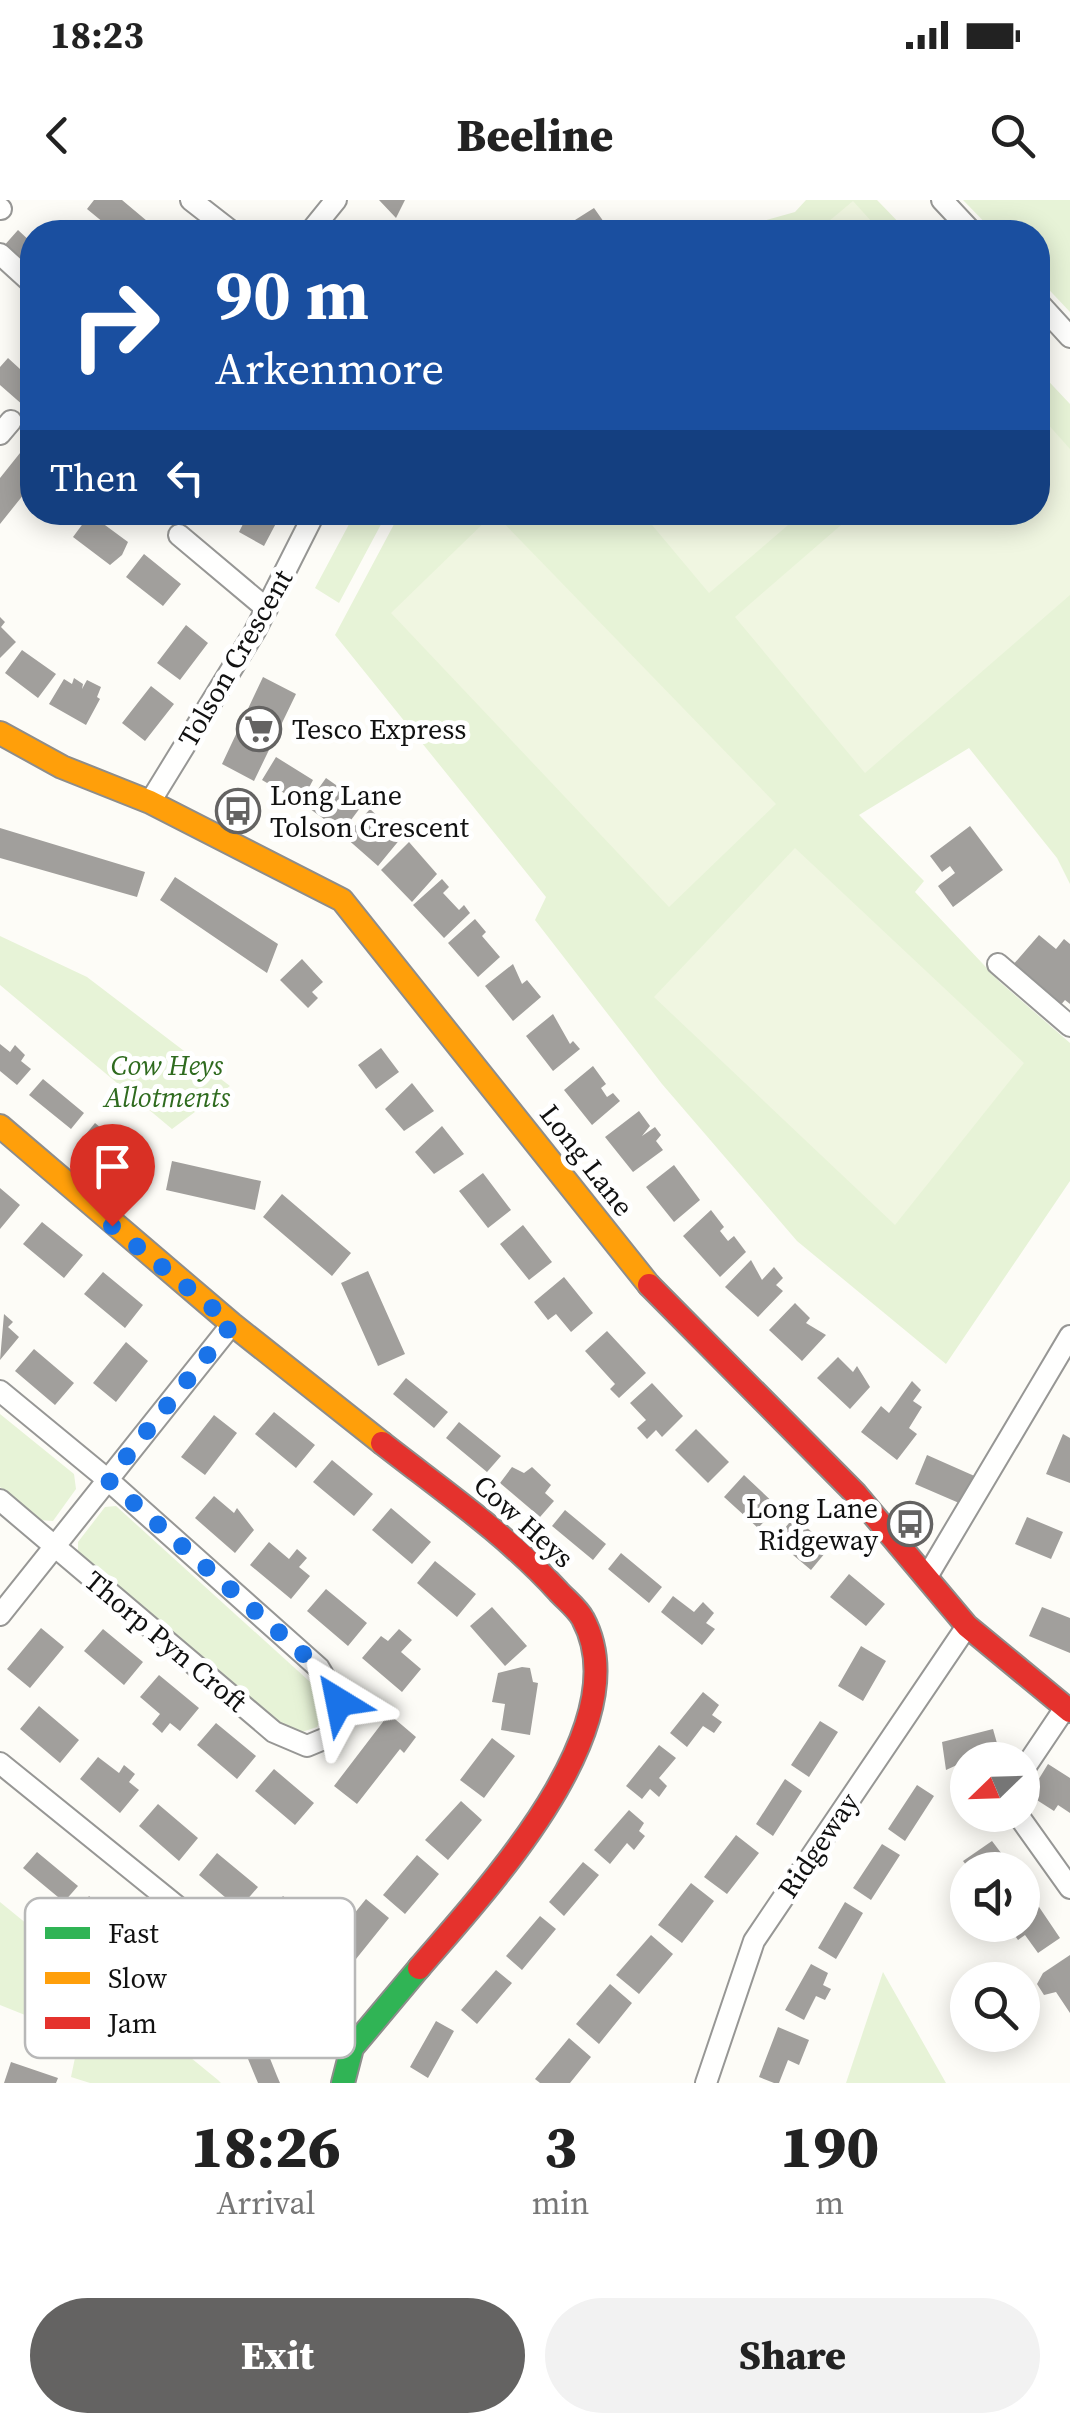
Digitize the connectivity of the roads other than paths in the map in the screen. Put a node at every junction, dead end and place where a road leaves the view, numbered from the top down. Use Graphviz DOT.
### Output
graph roads {
  1 [pos="191,200"];
  2 [pos="336,200"];
  3 [pos="942,200"];
  4 [pos="217,220"];
  5 [pos="320,220"];
  6 [pos="961,220"];
  7 [pos="0,254"];
  8 [pos="20,272"];
  9 [pos="1050,315"];
  10 [pos="1070,337"];
  11 [pos="309,525"];
  12 [pos="178,534"];
  13 [pos="223,575"];
  14 [pos="210,592"];
  15 [pos="266,609"];
  16 [pos="0,733"];
  17 [pos="150,802"];
  18 [pos="998,964"];
  19 [pos="1070,1026"];
  20 [pos="0,1126"];
  21 [pos="232,1324"];
  22 [pos="1070,1336"];
  23 [pos="0,1391"];
  24 [pos="108,1480"];
  25 [pos="0,1500"];
  26 [pos="57,1548"];
  27 [pos="928,1575"];
  28 [pos="0,1615"];
  29 [pos="967,1626"];
  30 [pos="1068,1709"];
  31 [pos="1040,1747"];
  32 [pos="0,1763"];
  33 [pos="1030,1832"];
  34 [pos="1070,1888"];
  35 [pos="167,1898"];
  36 [pos="355,2044"];
  37 [pos="349,2058"];
  38 [pos="343,2083"];
  39 [pos="706,2083"];
  1 -- 4 [label="street"];
  2 -- 5 [label="street"];
  3 -- 6 [label="street"];
  7 -- 8 [label="street"];
  9 -- 10 [label="street"];
  11 -- 15 [label="street, Tolson Crescent"];
  12 -- 13 [label="street"];
  13 -- 14 [label="street"];
  13 -- 15 [label="street"];
  15 -- 17 [label="street, Tolson Crescent"];
  16 -- 17 [label="street, Long Lane"];
  17 -- 27 [label="street, Long Lane"];
  18 -- 19 [label="street"];
  20 -- 21 [label="street, Cow Heys"];
  21 -- 24 [label="street"];
  21 -- 36 [label="street, Cow Heys"];
  22 -- 27 [label="street"];
  23 -- 24 [label="street"];
  24 -- 26 [label="street"];
  24 -- 26 [label="street, Thorp Pyn Croft"];
  25 -- 26 [label="street"];
  26 -- 28 [label="street"];
  27 -- 29 [label="street, Long Lane"];
  29 -- 30 [label="street, Long Lane"];
  29 -- 39 [label="street, Ridgeway"];
  30 -- 31 [label="street"];
  32 -- 35 [label="street"];
  33 -- 34 [label="street"];
  37 -- 38 [label="street, Cow Heys"];
}
